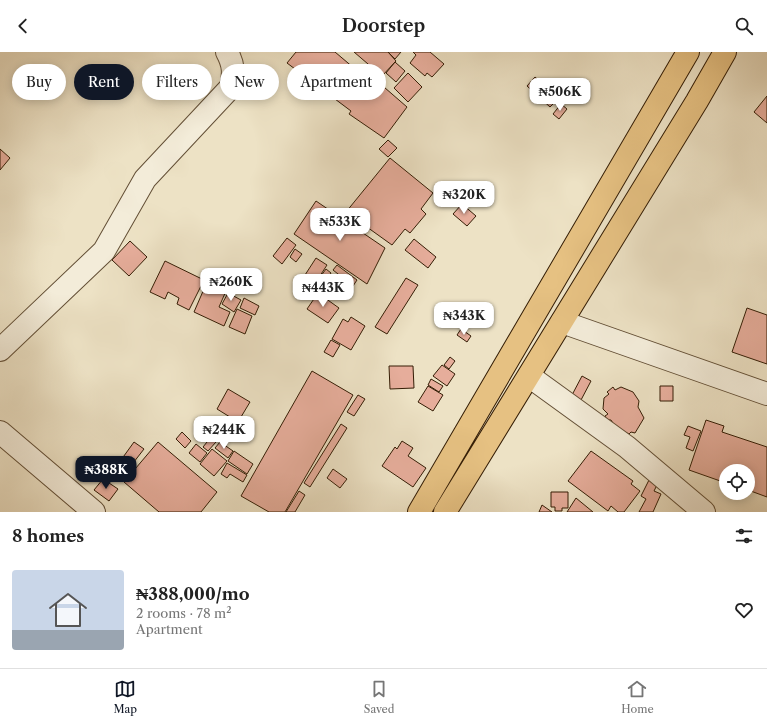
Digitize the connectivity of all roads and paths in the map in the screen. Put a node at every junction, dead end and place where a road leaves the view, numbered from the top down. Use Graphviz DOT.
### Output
graph roads {
  1 [pos="227,52"];
  2 [pos="688,52"];
  3 [pos="725,52"];
  4 [pos="562,322"];
  5 [pos="0,350"];
  6 [pos="529,376"];
  7 [pos="767,394"];
  8 [pos="0,432"];
  9 [pos="94,512"];
  10 [pos="419,512"];
  11 [pos="445,512"];
  12 [pos="704,512"];
  1 -- 5 [label="street"];
  2 -- 10 [label="main road"];
  3 -- 4 [label="main road"];
  4 -- 6 [label="main road"];
  4 -- 7 [label="street"];
  6 -- 11 [label="main road"];
  6 -- 12 [label="street"];
  8 -- 9 [label="street"];
}
